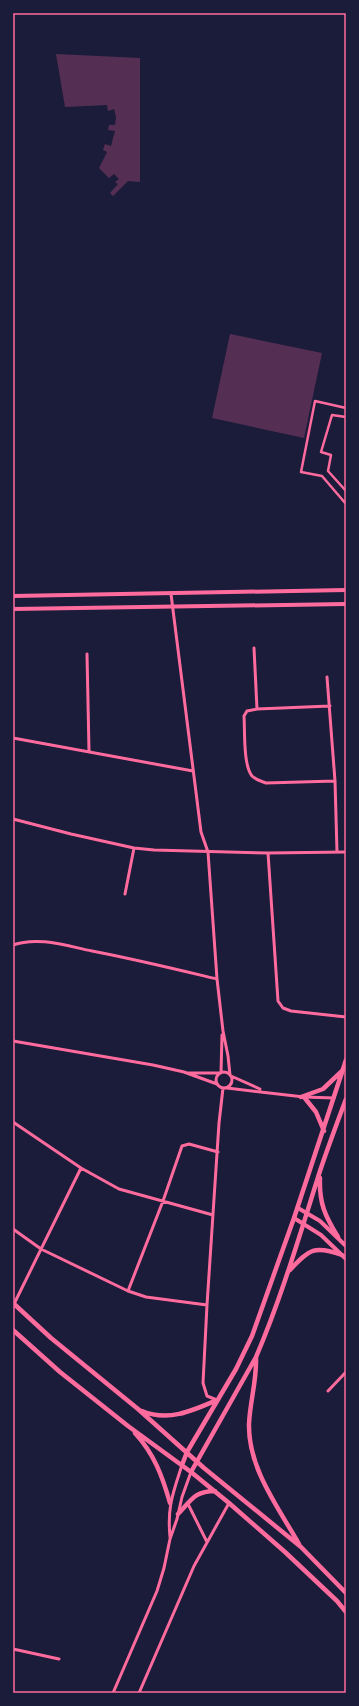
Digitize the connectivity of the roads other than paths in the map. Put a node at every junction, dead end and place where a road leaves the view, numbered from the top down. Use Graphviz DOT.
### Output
graph roads {
  1 [pos="346,408"];
  2 [pos="346,417"];
  3 [pos="346,491"];
  4 [pos="346,504"];
  5 [pos="346,590"];
  6 [pos="171,594"];
  7 [pos="13,596"];
  8 [pos="346,604"];
  9 [pos="173,607"];
  10 [pos="13,609"];
  11 [pos="254,648"];
  12 [pos="87,654"];
  13 [pos="327,677"];
  14 [pos="330,706"];
  15 [pos="257,709"];
  16 [pos="13,738"];
  17 [pos="89,751"];
  18 [pos="193,771"];
  19 [pos="336,781"];
  20 [pos="13,819"];
  21 [pos="134,848"];
  22 [pos="208,852"];
  23 [pos="338,852"];
  24 [pos="346,852"];
  25 [pos="268,853"];
  26 [pos="126,894"];
  27 [pos="13,945"];
  28 [pos="217,979"];
  29 [pos="346,1017"];
  30 [pos="223,1031"];
  31 [pos="13,1041"];
  32 [pos="346,1060"];
  33 [pos="343,1070"];
  34 [pos="184,1072"];
  35 [pos="220,1073"];
  36 [pos="231,1075"];
  37 [pos="217,1084"];
  38 [pos="225,1088"];
  39 [pos="263,1091"];
  40 [pos="302,1097"];
  41 [pos="334,1098"];
  42 [pos="346,1099"];
  43 [pos="13,1122"];
  44 [pos="324,1131"];
  45 [pos="218,1152"];
  46 [pos="81,1168"];
  47 [pos="320,1170"];
  48 [pos="163,1201"];
  49 [pos="298,1208"];
  50 [pos="308,1214"];
  51 [pos="213,1215"];
  52 [pos="294,1218"];
  53 [pos="304,1224"];
  54 [pos="13,1228"];
  55 [pos="338,1237"];
  56 [pos="346,1246"];
  57 [pos="41,1249"];
  58 [pos="344,1257"];
  59 [pos="289,1271"];
  60 [pos="128,1291"];
  61 [pos="14,1303"];
  62 [pos="207,1305"];
  63 [pos="13,1330"];
  64 [pos="256,1357"];
  65 [pos="346,1372"];
  66 [pos="328,1391"];
  67 [pos="217,1400"];
  68 [pos="138,1409"];
  69 [pos="128,1426"];
  70 [pos="187,1452"];
  71 [pos="196,1461"];
  72 [pos="182,1465"];
  73 [pos="191,1472"];
  74 [pos="215,1491"];
  75 [pos="228,1502"];
  76 [pos="170,1503"];
  77 [pos="188,1504"];
  78 [pos="178,1514"];
  79 [pos="170,1539"];
  80 [pos="208,1542"];
  81 [pos="300,1547"];
  82 [pos="346,1593"];
  83 [pos="346,1612"];
  84 [pos="13,1649"];
  85 [pos="59,1659"];
  86 [pos="113,1693"];
  87 [pos="139,1693"];
  1 -- 4 [label="street"];
  2 -- 3 [label="street"];
  5 -- 6 [label="street"];
  6 -- 7 [label="street"];
  6 -- 9 [label="street"];
  8 -- 9 [label="street"];
  9 -- 10 [label="street"];
  9 -- 18 [label="street"];
  11 -- 15 [label="street"];
  12 -- 17 [label="street"];
  13 -- 14 [label="street"];
  14 -- 15 [label="street"];
  14 -- 19 [label="street"];
  15 -- 19 [label="street"];
  16 -- 17 [label="street"];
  17 -- 18 [label="street"];
  18 -- 22 [label="street"];
  19 -- 23 [label="street"];
  20 -- 21 [label="street"];
  21 -- 22 [label="street"];
  21 -- 26 [label="street"];
  22 -- 25 [label="street"];
  22 -- 28 [label="street"];
  23 -- 24 [label="street"];
  23 -- 25 [label="street"];
  25 -- 29 [label="street"];
  27 -- 28 [label="street"];
  28 -- 30 [label="street"];
  30 -- 35 [label="street"];
  30 -- 36 [label="street"];
  31 -- 34 [label="street"];
  32 -- 33 [label="main road"];
  33 -- 40 [label="main road"];
  33 -- 41 [label="main road"];
  34 -- 35 [label="street"];
  34 -- 37 [label="street"];
  35 -- 36 [label="street"];
  35 -- 37 [label="street"];
  36 -- 38 [label="street"];
  36 -- 39 [label="street"];
  37 -- 38 [label="street"];
  38 -- 39 [label="street"];
  38 -- 45 [label="street"];
  39 -- 40 [label="street"];
  40 -- 41 [label="street"];
  40 -- 44 [label="main road"];
  41 -- 44 [label="main road"];
  42 -- 47 [label="main road"];
  43 -- 46 [label="street"];
  44 -- 49 [label="main road"];
  45 -- 48 [label="street"];
  45 -- 51 [label="street"];
  46 -- 48 [label="street"];
  46 -- 57 [label="street"];
  47 -- 50 [label="main road"];
  47 -- 55 [label="main road"];
  48 -- 51 [label="street"];
  48 -- 60 [label="street"];
  49 -- 50 [label="street"];
  49 -- 52 [label="main road"];
  50 -- 53 [label="main road"];
  50 -- 55 [label="street"];
  51 -- 62 [label="street"];
  52 -- 53 [label="street"];
  52 -- 67 [label="main road"];
  53 -- 58 [label="street"];
  53 -- 59 [label="main road"];
  54 -- 57 [label="street"];
  55 -- 56 [label="street"];
  57 -- 60 [label="street"];
  57 -- 61 [label="street"];
  58 -- 59 [label="main road"];
  59 -- 64 [label="main road"];
  60 -- 62 [label="street"];
  61 -- 68 [label="main road"];
  62 -- 67 [label="street"];
  63 -- 69 [label="main road"];
  64 -- 71 [label="main road"];
  64 -- 81 [label="main road"];
  65 -- 66 [label="street"];
  67 -- 68 [label="main road"];
  67 -- 70 [label="main road"];
  68 -- 70 [label="main road"];
  69 -- 72 [label="main road"];
  69 -- 76 [label="main road"];
  70 -- 71 [label="main road"];
  70 -- 72 [label="main road"];
  71 -- 73 [label="main road"];
  71 -- 81 [label="main road"];
  72 -- 73 [label="main road"];
  72 -- 76 [label="street"];
  73 -- 74 [label="main road"];
  73 -- 78 [label="street"];
  74 -- 75 [label="main road"];
  74 -- 77 [label="main road"];
  75 -- 80 [label="street"];
  75 -- 83 [label="main road"];
  76 -- 79 [label="street"];
  77 -- 78 [label="main road"];
  77 -- 80 [label="street"];
  78 -- 79 [label="street"];
  79 -- 86 [label="street"];
  80 -- 87 [label="street"];
  81 -- 82 [label="main road"];
  84 -- 85 [label="street"];
}
